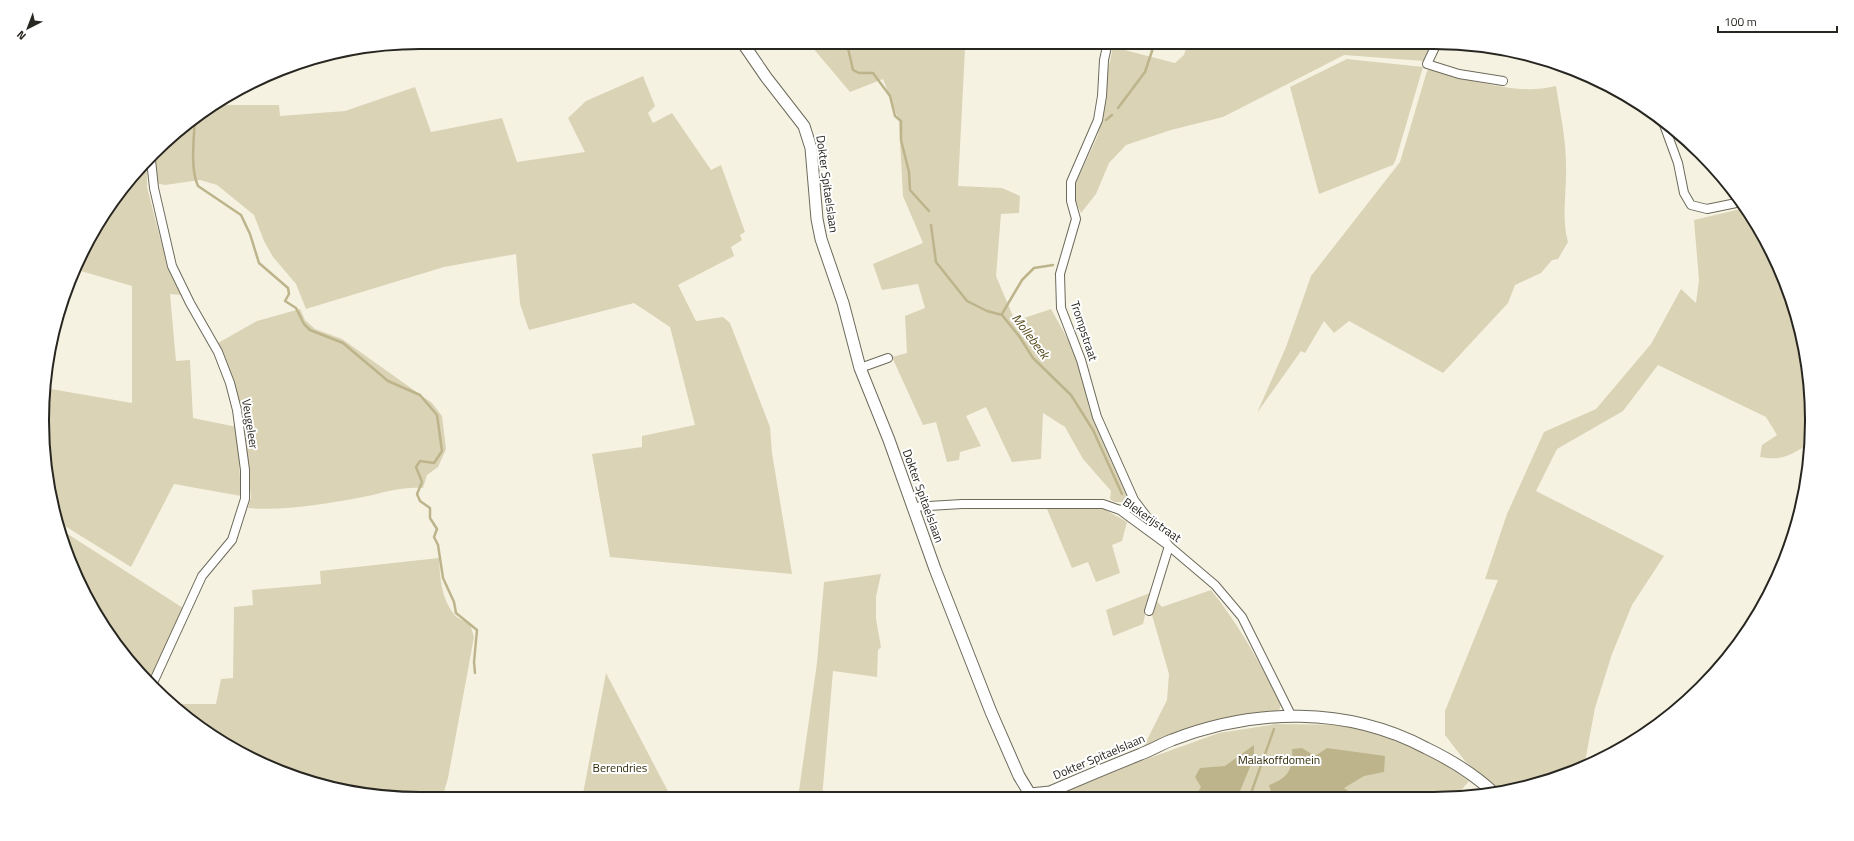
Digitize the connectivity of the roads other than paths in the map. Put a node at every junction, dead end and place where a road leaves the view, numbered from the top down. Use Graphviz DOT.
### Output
graph roads {
  1 [pos="747,49"];
  2 [pos="1106,49"];
  3 [pos="1434,49"];
  4 [pos="1503,81"];
  5 [pos="1666,131"];
  6 [pos="152,165"];
  7 [pos="1735,203"];
  8 [pos="888,358"];
  9 [pos="860,368"];
  10 [pos="1134,500"];
  11 [pos="912,507"];
  12 [pos="1120,510"];
  13 [pos="1169,546"];
  14 [pos="1149,611"];
  15 [pos="155,679"];
  16 [pos="1291,715"];
  17 [pos="1488,788"];
  18 [pos="1028,792"];
  19 [pos="1050,792"];
  1 -- 9 [label="street, Dokter Spitaelslaan"];
  2 -- 10 [label="street, Trompstraat"];
  3 -- 4 [label="street"];
  5 -- 7 [label="street"];
  6 -- 15 [label="street, Veugeleer"];
  8 -- 9 [label="street"];
  9 -- 11 [label="street, Dokter Spitaelslaan"];
  10 -- 12 [label="street"];
  10 -- 13 [label="street, Trompstraat"];
  11 -- 12 [label="street, Blekerijstraat"];
  11 -- 18 [label="street, Dokter Spitaelslaan"];
  12 -- 13 [label="street, Blekerijstraat"];
  13 -- 14 [label="street"];
  13 -- 16 [label="street, Blekerijstraat"];
  16 -- 17 [label="street, Dokter Spitaelslaan"];
  16 -- 19 [label="street, Dokter Spitaelslaan"];
}
